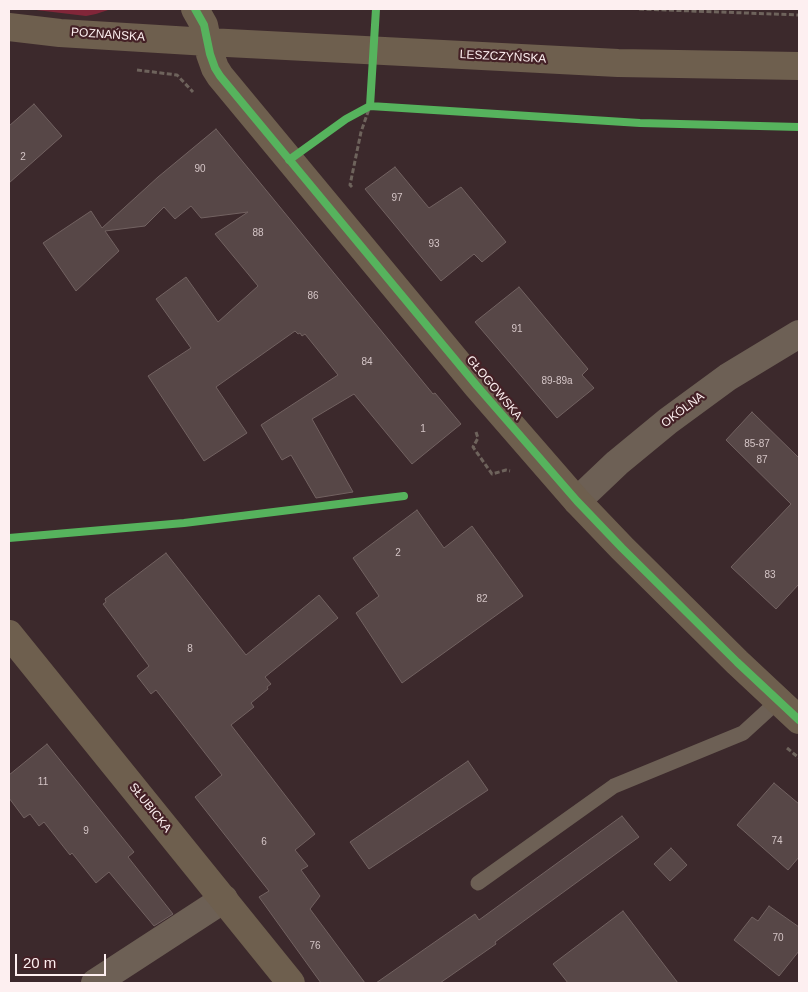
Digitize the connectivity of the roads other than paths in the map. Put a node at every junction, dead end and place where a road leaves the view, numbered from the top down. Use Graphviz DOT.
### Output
graph roads {
  1 [pos="195,9"];
  2 [pos="9,27"];
  3 [pos="208,42"];
  4 [pos="799,66"];
  5 [pos="799,334"];
  6 [pos="577,501"];
  7 [pos="11,641"];
  8 [pos="778,701"];
  9 [pos="799,720"];
  10 [pos="478,883"];
  11 [pos="224,899"];
  12 [pos="95,983"];
  13 [pos="291,983"];
  1 -- 3 [label="street, GŁOGOWSKA"];
  2 -- 3 [label="street, POZNAŃSKA"];
  3 -- 4 [label="street, LESZCZYŃSKA"];
  3 -- 6 [label="street, GŁOGOWSKA"];
  5 -- 6 [label="street, OKÓLNA"];
  6 -- 8 [label="street, GŁOGOWSKA"];
  7 -- 11 [label="street, SŁUBICKA"];
  8 -- 9 [label="street, GŁOGOWSKA"];
  8 -- 10 [label="lane"];
  11 -- 12 [label="street"];
  11 -- 13 [label="street, SŁUBICKA"];
}
